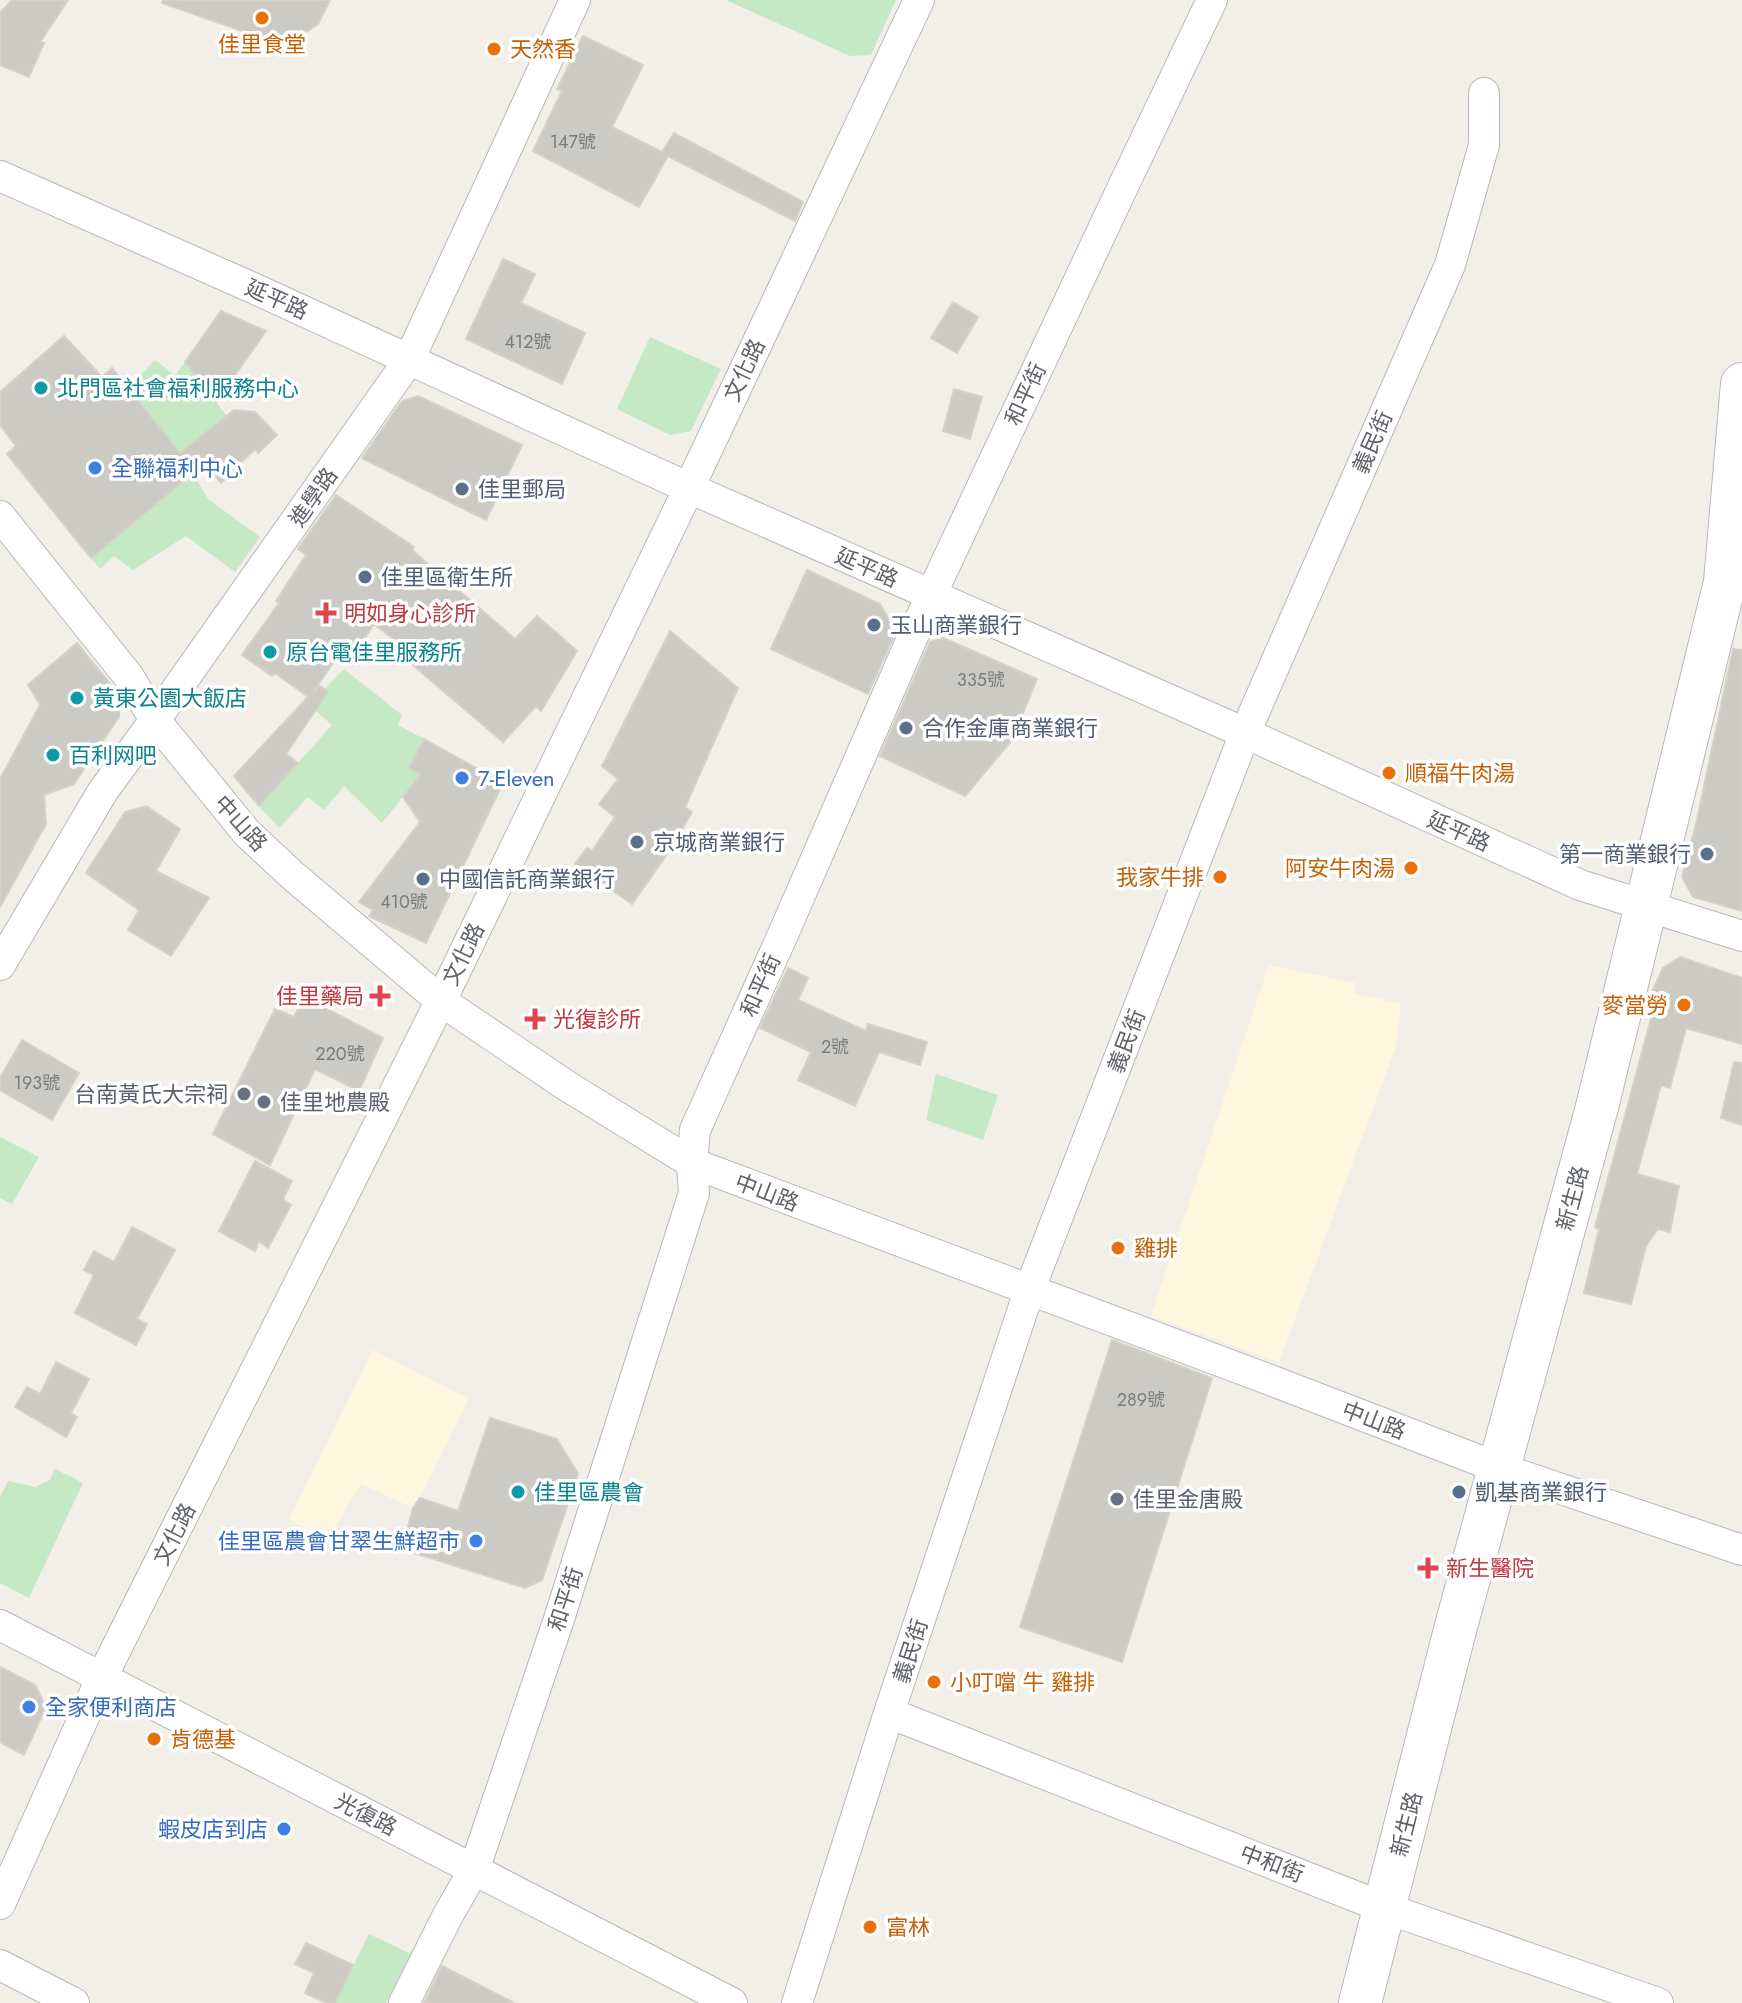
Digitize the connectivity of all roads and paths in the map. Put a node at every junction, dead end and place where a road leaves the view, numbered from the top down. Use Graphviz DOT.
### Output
graph roads {
  1 [pos="575,0"];
  2 [pos="919,0"];
  3 [pos="1212,0"];
  4 [pos="1484,93"];
  5 [pos="0,176"];
  6 [pos="409,360"];
  7 [pos="1742,384"];
  8 [pos="689,488"];
  9 [pos="0,516"];
  10 [pos="931,595"];
  11 [pos="155,720"];
  12 [pos="1245,733"];
  13 [pos="1646,905"];
  14 [pos="1742,936"];
  15 [pos="0,965"];
  16 [pos="441,1001"];
  17 [pos="692,1163"];
  18 [pos="1029,1291"];
  19 [pos="1499,1468"];
  20 [pos="1742,1550"];
  21 [pos="0,1625"];
  22 [pos="101,1679"];
  23 [pos="889,1713"];
  24 [pos="474,1870"];
  25 [pos="0,1904"];
  26 [pos="1385,1908"];
  27 [pos="0,1965"];
  28 [pos="74,2003"];
  29 [pos="404,2003"];
  30 [pos="732,2003"];
  31 [pos="797,2003"];
  32 [pos="1360,2003"];
  33 [pos="1658,2003"];
  1 -- 6 [label="street, 進學路"];
  2 -- 8 [label="street, 文化路"];
  3 -- 10 [label="street, 和平街"];
  4 -- 12 [label="street, 義民街"];
  5 -- 6 [label="street, 延平路"];
  6 -- 8 [label="street, 延平路"];
  6 -- 11 [label="street, 進學路"];
  7 -- 13 [label="main road, 新生路"];
  8 -- 10 [label="street, 延平路"];
  8 -- 16 [label="street, 文化路"];
  9 -- 11 [label="street, 中山路"];
  10 -- 12 [label="street, 延平路"];
  10 -- 17 [label="street, 和平街"];
  11 -- 15 [label="street, 進學路"];
  11 -- 16 [label="street, 中山路"];
  12 -- 13 [label="street, 延平路"];
  12 -- 18 [label="street, 義民街"];
  13 -- 14 [label="street, 延平路"];
  13 -- 19 [label="main road, 新生路"];
  16 -- 17 [label="street, 中山路"];
  16 -- 22 [label="street, 文化路"];
  17 -- 18 [label="street, 中山路"];
  17 -- 24 [label="street, 和平街"];
  18 -- 19 [label="street, 中山路"];
  18 -- 23 [label="street, 義民街"];
  19 -- 20 [label="street, 中山路"];
  19 -- 26 [label="main road, 新生路"];
  21 -- 22 [label="street, 光復路"];
  22 -- 24 [label="street, 光復路"];
  22 -- 25 [label="street, 文化路"];
  23 -- 26 [label="street, 中和街"];
  23 -- 31 [label="street, 義民街"];
  24 -- 29 [label="street, 和平街"];
  24 -- 30 [label="street, 光復路"];
  26 -- 32 [label="main road, 新生路"];
  26 -- 33 [label="street, 中和街"];
  27 -- 28 [label="street"];
}
